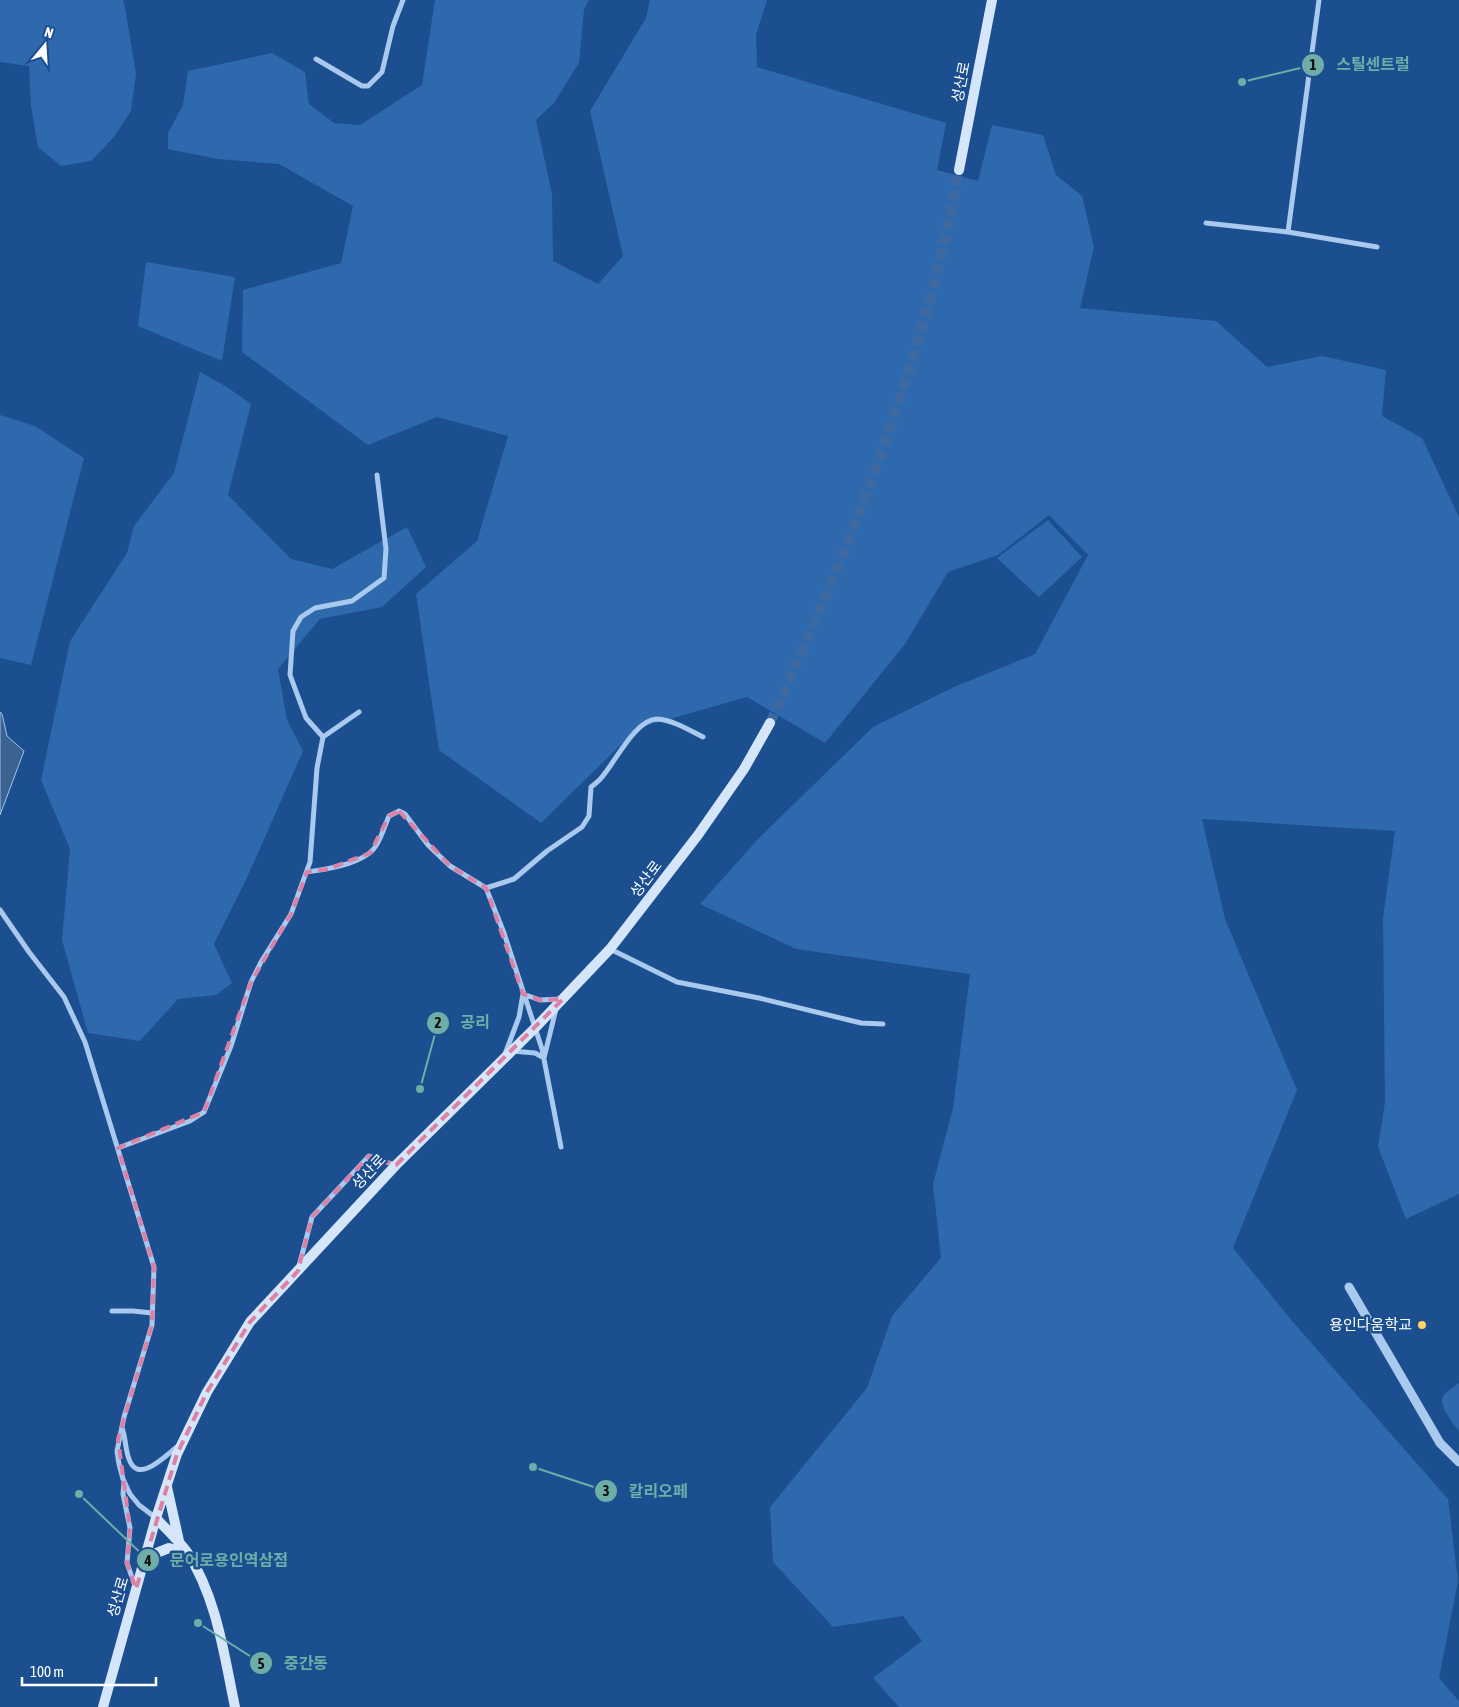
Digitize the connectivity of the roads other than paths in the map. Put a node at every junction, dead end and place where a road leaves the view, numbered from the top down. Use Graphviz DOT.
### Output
graph roads {
  1 [pos="403,0"];
  2 [pos="992,0"];
  3 [pos="1319,0"];
  4 [pos="316,59"];
  5 [pos="959,170"];
  6 [pos="1206,223"];
  7 [pos="1288,232"];
  8 [pos="1378,247"];
  9 [pos="377,474"];
  10 [pos="360,712"];
  11 [pos="770,723"];
  12 [pos="322,737"];
  13 [pos="703,737"];
  14 [pos="307,872"];
  15 [pos="486,888"];
  16 [pos="0,910"];
  17 [pos="610,950"];
  18 [pos="523,994"];
  19 [pos="560,1002"];
  20 [pos="883,1024"];
  21 [pos="535,1028"];
  22 [pos="512,1051"];
  23 [pos="544,1058"];
  24 [pos="503,1059"];
  25 [pos="561,1147"];
  26 [pos="118,1148"];
  27 [pos="396,1165"];
  28 [pos="298,1271"];
  29 [pos="1349,1286"];
  30 [pos="112,1312"];
  31 [pos="152,1314"];
  32 [pos="121,1427"];
  33 [pos="182,1443"];
  34 [pos="1459,1462"];
  35 [pos="124,1482"];
  36 [pos="167,1486"];
  37 [pos="156,1518"];
  38 [pos="179,1542"];
  39 [pos="187,1553"];
  40 [pos="144,1558"];
  41 [pos="136,1589"];
  42 [pos="102,1707"];
  43 [pos="235,1707"];
  1 -- 4 [label="street"];
  2 -- 5 [label="main road, 성산로"];
  3 -- 7 [label="street"];
  6 -- 7 [label="street"];
  7 -- 8 [label="street"];
  9 -- 12 [label="street"];
  10 -- 12 [label="street"];
  11 -- 17 [label="main road, 성산로"];
  12 -- 14 [label="street"];
  13 -- 15 [label="street"];
  14 -- 15 [label="street"];
  14 -- 26 [label="street"];
  15 -- 18 [label="street"];
  16 -- 26 [label="street"];
  17 -- 19 [label="main road, 성산로"];
  17 -- 20 [label="street"];
  18 -- 19 [label="street"];
  18 -- 21 [label="street"];
  18 -- 24 [label="street"];
  19 -- 21 [label="main road, 성산로"];
  19 -- 23 [label="street"];
  21 -- 22 [label="main road, 성산로"];
  21 -- 23 [label="street"];
  22 -- 23 [label="street"];
  22 -- 24 [label="main road, 성산로"];
  23 -- 25 [label="street"];
  24 -- 27 [label="main road, 성산로"];
  26 -- 31 [label="street"];
  27 -- 28 [label="main road, 성산로"];
  27 -- 28 [label="street"];
  28 -- 33 [label="main road, 성산로"];
  29 -- 34 [label="street"];
  30 -- 31 [label="street"];
  31 -- 32 [label="street"];
  32 -- 33 [label="street"];
  32 -- 35 [label="street"];
  33 -- 36 [label="main road, 성산로"];
  35 -- 37 [label="street"];
  35 -- 41 [label="street"];
  36 -- 37 [label="main road, 성산로"];
  36 -- 38 [label="main road"];
  37 -- 38 [label="main road"];
  37 -- 40 [label="main road, 성산로"];
  38 -- 39 [label="main road"];
  39 -- 40 [label="main road"];
  39 -- 43 [label="main road"];
  40 -- 41 [label="main road, 성산로"];
  41 -- 42 [label="main road, 성산로"];
}
